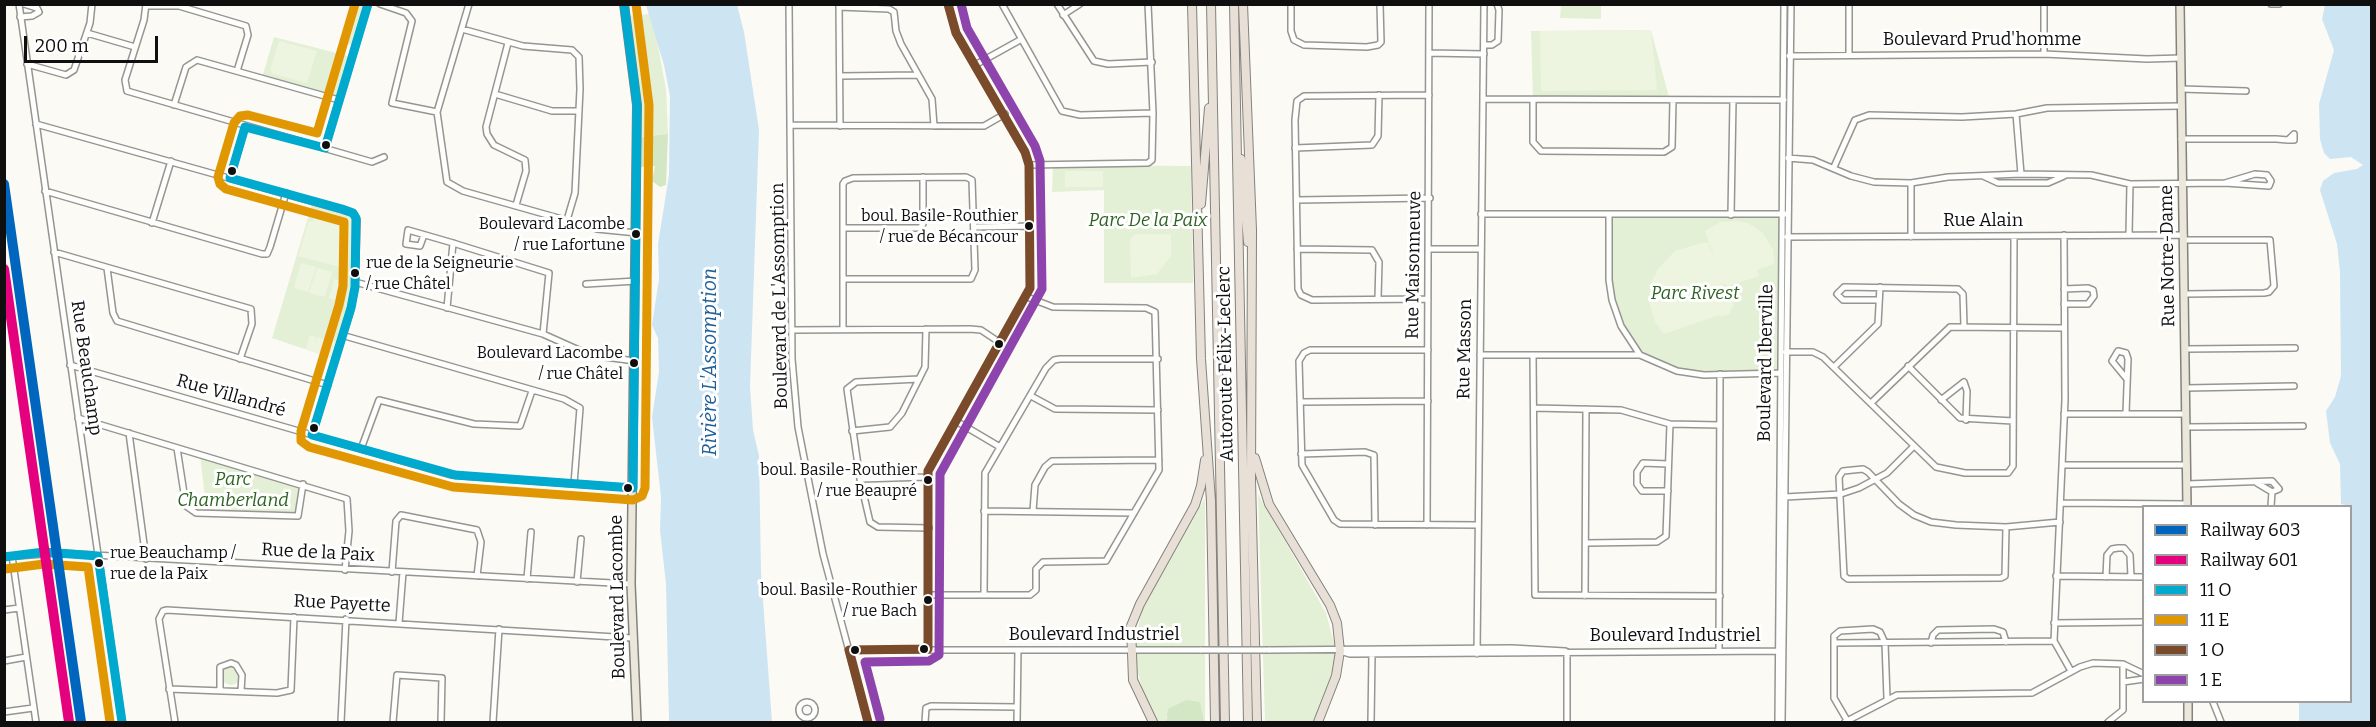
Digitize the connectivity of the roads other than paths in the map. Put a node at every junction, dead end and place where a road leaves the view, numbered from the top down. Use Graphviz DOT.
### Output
graph roads {
  1 [pos="92,4"];
  2 [pos="368,4"];
  3 [pos="380,4"];
  4 [pos="469,4"];
  5 [pos="624,4"];
  6 [pos="789,4"];
  7 [pos="948,4"];
  8 [pos="1002,4"];
  9 [pos="1057,4"];
  10 [pos="1080,4"];
  11 [pos="1148,4"];
  12 [pos="1192,4"];
  13 [pos="1211,4"];
  14 [pos="1234,4"];
  15 [pos="1243,4"];
  16 [pos="1291,4"];
  17 [pos="1380,4"];
  18 [pos="1429,4"];
  19 [pos="1484,4"];
  20 [pos="1497,4"];
  21 [pos="1785,4"];
  22 [pos="1791,4"];
  23 [pos="1849,4"];
  24 [pos="2044,4"];
  25 [pos="2180,4"];
  26 [pos="2271,4"];
  27 [pos="2279,4"];
  28 [pos="21,5"];
  29 [pos="146,5"];
  30 [pos="839,6"];
  31 [pos="1064,15"];
  32 [pos="20,17"];
  33 [pos="462,29"];
  34 [pos="87,33"];
  35 [pos="1020,40"];
  36 [pos="508,43"];
  37 [pos="1484,45"];
  38 [pos="135,47"];
  39 [pos="1429,53"];
  40 [pos="1484,54"];
  41 [pos="2044,54"];
  42 [pos="1849,55"];
  43 [pos="1787,56"];
  44 [pos="2181,58"];
  45 [pos="1152,62"];
  46 [pos="27,64"];
  47 [pos="975,65"];
  48 [pos="237,71"];
  49 [pos="918,75"];
  50 [pos="840,76"];
  51 [pos="1212,80"];
  52 [pos="2181,89"];
  53 [pos="2246,91"];
  54 [pos="495,94"];
  55 [pos="1379,95"];
  56 [pos="1429,95"];
  57 [pos="1483,99"];
  58 [pos="339,100"];
  59 [pos="1533,100"];
  60 [pos="1672,100"];
  61 [pos="1733,100"];
  62 [pos="1786,100"];
  63 [pos="174,105"];
  64 [pos="2181,106"];
  65 [pos="1236,108"];
  66 [pos="579,111"];
  67 [pos="437,112"];
  68 [pos="1153,113"];
  69 [pos="1005,114"];
  70 [pos="2016,114"];
  71 [pos="36,124"];
  72 [pos="791,125"];
  73 [pos="840,126"];
  74 [pos="934,126"];
  75 [pos="245,127"];
  76 [pos="2181,139"];
  77 [pos="2288,140"];
  78 [pos="1295,147"];
  79 [pos="325,148"];
  80 [pos="384,157"];
  81 [pos="1787,159"];
  82 [pos="171,161"];
  83 [pos="1029,165"];
  84 [pos="1834,167"];
  85 [pos="2021,174"];
  86 [pos="1982,175"];
  87 [pos="2065,176"];
  88 [pos="923,177"];
  89 [pos="230,178"];
  90 [pos="1911,183"];
  91 [pos="2225,183"];
  92 [pos="2130,184"];
  93 [pos="2182,185"];
  94 [pos="45,191"];
  95 [pos="286,193"];
  96 [pos="1430,198"];
  97 [pos="1296,200"];
  98 [pos="516,205"];
  99 [pos="1481,214"];
  100 [pos="1786,214"];
  101 [pos="1609,215"];
  102 [pos="1731,215"];
  103 [pos="567,220"];
  104 [pos="152,223"];
  105 [pos="1029,226"];
  106 [pos="843,228"];
  107 [pos="975,228"];
  108 [pos="637,233"];
  109 [pos="1199,233"];
  110 [pos="424,235"];
  111 [pos="2064,235"];
  112 [pos="2129,235"];
  113 [pos="2014,236"];
  114 [pos="1786,237"];
  115 [pos="1911,237"];
  116 [pos="2184,237"];
  117 [pos="453,243"];
  118 [pos="1297,249"];
  119 [pos="1429,249"];
  120 [pos="1481,249"];
  121 [pos="54,252"];
  122 [pos="107,268"];
  123 [pos="843,279"];
  124 [pos="636,281"];
  125 [pos="355,282"];
  126 [pos="586,284"];
  127 [pos="1252,286"];
  128 [pos="1880,287"];
  129 [pos="2064,289"];
  130 [pos="2185,294"];
  131 [pos="1027,297"];
  132 [pos="1378,298"];
  133 [pos="1428,299"];
  134 [pos="1879,300"];
  135 [pos="2064,304"];
  136 [pos="447,308"];
  137 [pos="1964,326"];
  138 [pos="2014,327"];
  139 [pos="2064,328"];
  140 [pos="843,329"];
  141 [pos="926,329"];
  142 [pos="792,330"];
  143 [pos="543,334"];
  144 [pos="345,336"];
  145 [pos="999,342"];
  146 [pos="2295,348"];
  147 [pos="2185,349"];
  148 [pos="1428,350"];
  149 [pos="1781,352"];
  150 [pos="1788,352"];
  151 [pos="1480,355"];
  152 [pos="1533,355"];
  153 [pos="1640,355"];
  154 [pos="240,359"];
  155 [pos="1158,359"];
  156 [pos="635,361"];
  157 [pos="70,365"];
  158 [pos="1835,366"];
  159 [pos="1908,366"];
  160 [pos="1780,373"];
  161 [pos="1720,375"];
  162 [pos="2126,378"];
  163 [pos="919,379"];
  164 [pos="328,385"];
  165 [pos="2294,386"];
  166 [pos="2186,388"];
  167 [pos="532,391"];
  168 [pos="1031,396"];
  169 [pos="1941,400"];
  170 [pos="1428,401"];
  171 [pos="1301,402"];
  172 [pos="1871,403"];
  173 [pos="1534,408"];
  174 [pos="1587,409"];
  175 [pos="1158,410"];
  176 [pos="2127,413"];
  177 [pos="2064,414"];
  178 [pos="2186,414"];
  179 [pos="78,418"];
  180 [pos="1966,420"];
  181 [pos="956,421"];
  182 [pos="2013,421"];
  183 [pos="1670,424"];
  184 [pos="1720,425"];
  185 [pos="2187,426"];
  186 [pos="2304,426"];
  187 [pos="852,431"];
  188 [pos="129,434"];
  189 [pos="312,435"];
  190 [pos="1252,438"];
  191 [pos="1206,443"];
  192 [pos="1000,447"];
  193 [pos="1913,447"];
  194 [pos="177,448"];
  195 [pos="361,449"];
  196 [pos="1301,454"];
  197 [pos="1159,460"];
  198 [pos="1668,464"];
  199 [pos="2063,465"];
  200 [pos="2187,465"];
  201 [pos="927,477"];
  202 [pos="860,479"];
  203 [pos="1876,481"];
  204 [pos="2257,483"];
  205 [pos="303,484"];
  206 [pos="574,484"];
  207 [pos="2187,484"];
  208 [pos="633,488"];
  209 [pos="1668,491"];
  210 [pos="2272,492"];
  211 [pos="1840,494"];
  212 [pos="1783,497"];
  213 [pos="2061,503"];
  214 [pos="2187,505"];
  215 [pos="2271,505"];
  216 [pos="1033,511"];
  217 [pos="984,512"];
  218 [pos="1134,513"];
  219 [pos="2060,522"];
  220 [pos="1375,525"];
  221 [pos="1426,525"];
  222 [pos="1478,525"];
  223 [pos="2006,526"];
  224 [pos="929,528"];
  225 [pos="531,532"];
  226 [pos="581,539"];
  227 [pos="1587,543"];
  228 [pos="12,556"];
  229 [pos="98,556"];
  230 [pos="4,557"];
  231 [pos="146,559"];
  232 [pos="345,570"];
  233 [pos="392,572"];
  234 [pos="403,572"];
  235 [pos="477,576"];
  236 [pos="2056,576"];
  237 [pos="2106,577"];
  238 [pos="2131,577"];
  239 [pos="2142,577"];
  240 [pos="527,579"];
  241 [pos="577,582"];
  242 [pos="631,584"];
  243 [pos="929,595"];
  244 [pos="984,595"];
  245 [pos="1585,596"];
  246 [pos="1720,596"];
  247 [pos="19,608"];
  248 [pos="4,610"];
  249 [pos="294,617"];
  250 [pos="346,619"];
  251 [pos="399,622"];
  252 [pos="2142,622"];
  253 [pos="2054,623"];
  254 [pos="499,629"];
  255 [pos="632,638"];
  256 [pos="2054,641"];
  257 [pos="2006,642"];
  258 [pos="1834,643"];
  259 [pos="1885,643"];
  260 [pos="1931,643"];
  261 [pos="928,649"];
  262 [pos="849,650"];
  263 [pos="1018,650"];
  264 [pos="1130,651"];
  265 [pos="1340,651"];
  266 [pos="1477,651"];
  267 [pos="1719,651"];
  268 [pos="1780,651"];
  269 [pos="1567,652"];
  270 [pos="1372,654"];
  271 [pos="26,657"];
  272 [pos="4,660"];
  273 [pos="2123,664"];
  274 [pos="2072,671"];
  275 [pos="2142,673"];
  276 [pos="2142,680"];
  277 [pos="2123,682"];
  278 [pos="169,689"];
  279 [pos="219,690"];
  280 [pos="241,691"];
  281 [pos="1887,698"];
  282 [pos="2188,703"];
  283 [pos="2213,703"];
  284 [pos="1017,706"];
  285 [pos="33,708"];
  286 [pos="4,712"];
  287 [pos="1847,722"];
  288 [pos="36,723"];
  289 [pos="122,723"];
  290 [pos="174,723"];
  291 [pos="341,723"];
  292 [pos="393,723"];
  293 [pos="441,723"];
  294 [pos="493,723"];
  295 [pos="637,723"];
  296 [pos="868,723"];
  297 [pos="925,723"];
  298 [pos="1017,723"];
  299 [pos="1153,723"];
  300 [pos="1215,723"];
  301 [pos="1225,723"];
  302 [pos="1248,723"];
  303 [pos="1257,723"];
  304 [pos="1318,723"];
  305 [pos="1371,723"];
  306 [pos="1567,723"];
  307 [pos="1778,723"];
  308 [pos="1782,723"];
  309 [pos="2108,723"];
  310 [pos="2188,723"];
  311 [pos="2221,723"];
  1 -- 34 [label="street"];
  2 -- 58 [label="street"];
  3 -- 67 [label="street"];
  4 -- 33 [label="street"];
  5 -- 108 [label="main road, Boulevard Lacombe"];
  6 -- 72 [label="street, Boulevard de L'Assomption"];
  7 -- 47 [label="street"];
  8 -- 35 [label="street"];
  9 -- 31 [label="street"];
  10 -- 31 [label="street"];
  11 -- 45 [label="street"];
  12 -- 109 [label="highway"];
  13 -- 51 [label="highway, Autoroute Félix-Leclerc"];
  14 -- 65 [label="highway, Autoroute Félix-Leclerc"];
  15 -- 127 [label="highway"];
  16 -- 17 [label="street"];
  18 -- 39 [label="street, Rue Maisonneuve"];
  19 -- 37 [label="street, Rue Masson"];
  20 -- 37 [label="street"];
  21 -- 43 [label="street, Boulevard Iberville"];
  22 -- 43 [label="street, Boulevard Iberville"];
  23 -- 42 [label="street"];
  24 -- 41 [label="street"];
  25 -- 44 [label="main road, Rue Notre-Dame"];
  26 -- 27 [label="street"];
  28 -- 32 [label="street, Rue Beauchamp"];
  28 -- 32 [label="street, Rue Beauchamp"];
  29 -- 38 [label="street"];
  29 -- 48 [label="street"];
  30 -- 49 [label="street"];
  30 -- 50 [label="street"];
  31 -- 45 [label="street"];
  32 -- 46 [label="street, Rue Beauchamp"];
  33 -- 36 [label="street"];
  33 -- 67 [label="street"];
  34 -- 38 [label="street"];
  34 -- 46 [label="street"];
  35 -- 47 [label="street"];
  35 -- 68 [label="street"];
  36 -- 54 [label="street"];
  36 -- 66 [label="street"];
  37 -- 40 [label="street, Rue Masson"];
  38 -- 63 [label="street"];
  39 -- 40 [label="street"];
  39 -- 56 [label="street, Rue Maisonneuve"];
  40 -- 57 [label="street, Rue Masson"];
  41 -- 42 [label="street, Boulevard Prud'homme"];
  41 -- 44 [label="street, Boulevard Prud'homme"];
  42 -- 43 [label="street, Boulevard Prud'homme"];
  43 -- 62 [label="street, Boulevard Iberville"];
  44 -- 52 [label="main road, Rue Notre-Dame"];
  45 -- 68 [label="street"];
  46 -- 71 [label="street, Rue Beauchamp"];
  47 -- 69 [label="street"];
  48 -- 58 [label="street"];
  48 -- 63 [label="street"];
  49 -- 50 [label="street"];
  49 -- 74 [label="street"];
  50 -- 73 [label="street"];
  51 -- 109 [label="highway"];
  51 -- 301 [label="highway, Autoroute Félix-Leclerc"];
  52 -- 53 [label="street"];
  52 -- 64 [label="main road, Rue Notre-Dame"];
  54 -- 66 [label="street"];
  54 -- 98 [label="street"];
  55 -- 56 [label="street"];
  55 -- 78 [label="street"];
  55 -- 78 [label="street"];
  56 -- 96 [label="street, Rue Maisonneuve"];
  57 -- 59 [label="street"];
  57 -- 99 [label="street, Rue Masson"];
  58 -- 79 [label="street"];
  59 -- 60 [label="street"];
  59 -- 60 [label="street"];
  60 -- 61 [label="street"];
  61 -- 62 [label="street"];
  61 -- 102 [label="street"];
  62 -- 81 [label="street, Boulevard Iberville"];
  63 -- 75 [label="street"];
  64 -- 70 [label="street"];
  64 -- 76 [label="main road, Rue Notre-Dame"];
  65 -- 127 [label="highway"];
  65 -- 302 [label="highway, Autoroute Félix-Leclerc"];
  66 -- 103 [label="street"];
  67 -- 98 [label="street"];
  68 -- 83 [label="street"];
  69 -- 74 [label="street"];
  69 -- 83 [label="street"];
  70 -- 84 [label="street"];
  70 -- 85 [label="street"];
  71 -- 82 [label="street"];
  71 -- 94 [label="street, Rue Beauchamp"];
  72 -- 73 [label="street"];
  72 -- 142 [label="street, Boulevard de L'Assomption"];
  73 -- 74 [label="street"];
  75 -- 79 [label="street"];
  75 -- 89 [label="street"];
  76 -- 77 [label="street"];
  76 -- 93 [label="main road, Rue Notre-Dame"];
  78 -- 97 [label="street"];
  79 -- 80 [label="street"];
  81 -- 84 [label="street"];
  81 -- 100 [label="street, Boulevard Iberville"];
  82 -- 89 [label="street"];
  82 -- 104 [label="street"];
  83 -- 105 [label="street"];
  84 -- 90 [label="street"];
  85 -- 86 [label="street"];
  85 -- 87 [label="street"];
  86 -- 87 [label="street"];
  86 -- 90 [label="street"];
  87 -- 92 [label="street"];
  88 -- 106 [label="street"];
  88 -- 106 [label="street"];
  88 -- 107 [label="street"];
  89 -- 95 [label="street"];
  90 -- 115 [label="street"];
  91 -- 91 [label="street"];
  91 -- 93 [label="street"];
  92 -- 93 [label="street"];
  92 -- 112 [label="street"];
  93 -- 116 [label="main road, Rue Notre-Dame"];
  94 -- 104 [label="street"];
  94 -- 121 [label="street, Rue Beauchamp"];
  95 -- 104 [label="street"];
  95 -- 125 [label="street"];
  96 -- 97 [label="street"];
  96 -- 119 [label="street, Rue Maisonneuve"];
  97 -- 118 [label="street"];
  98 -- 103 [label="street"];
  99 -- 101 [label="street"];
  99 -- 120 [label="street, Rue Masson"];
  100 -- 102 [label="street"];
  100 -- 114 [label="street, Boulevard Iberville"];
  101 -- 102 [label="street"];
  101 -- 153 [label="street"];
  103 -- 108 [label="street"];
  105 -- 107 [label="street"];
  105 -- 131 [label="street"];
  106 -- 123 [label="street"];
  107 -- 123 [label="street"];
  108 -- 124 [label="main road, Boulevard Lacombe"];
  109 -- 191 [label="highway"];
  110 -- 117 [label="street"];
  111 -- 112 [label="street, Rue Alain"];
  111 -- 113 [label="street, Rue Alain"];
  111 -- 129 [label="street"];
  112 -- 116 [label="street, Rue Alain"];
  113 -- 115 [label="street, Rue Alain"];
  113 -- 138 [label="street"];
  114 -- 115 [label="street, Rue Alain"];
  114 -- 149 [label="street, Boulevard Iberville"];
  114 -- 150 [label="street, Boulevard Iberville"];
  116 -- 130 [label="main road, Rue Notre-Dame"];
  116 -- 130 [label="street, Rue Alain"];
  117 -- 136 [label="street"];
  117 -- 143 [label="street"];
  118 -- 132 [label="street"];
  118 -- 132 [label="street"];
  119 -- 120 [label="street"];
  119 -- 133 [label="street, Rue Maisonneuve"];
  120 -- 151 [label="street, Rue Masson"];
  121 -- 122 [label="street"];
  121 -- 157 [label="street, Rue Beauchamp"];
  122 -- 154 [label="street"];
  122 -- 154 [label="street"];
  123 -- 140 [label="street"];
  124 -- 126 [label="street"];
  124 -- 156 [label="main road, Boulevard Lacombe"];
  125 -- 136 [label="street"];
  125 -- 144 [label="street"];
  127 -- 190 [label="highway"];
  128 -- 134 [label="street"];
  128 -- 134 [label="street"];
  128 -- 137 [label="street"];
  129 -- 135 [label="street"];
  129 -- 135 [label="street"];
  130 -- 147 [label="main road, Rue Notre-Dame"];
  131 -- 145 [label="street"];
  131 -- 155 [label="street"];
  132 -- 133 [label="street"];
  133 -- 148 [label="street, Rue Maisonneuve"];
  134 -- 158 [label="street"];
  135 -- 139 [label="street"];
  136 -- 143 [label="street"];
  137 -- 138 [label="street"];
  137 -- 159 [label="street"];
  138 -- 139 [label="street"];
  138 -- 182 [label="street"];
  139 -- 177 [label="street"];
  140 -- 141 [label="street"];
  140 -- 142 [label="street"];
  141 -- 145 [label="street"];
  141 -- 163 [label="street"];
  142 -- 262 [label="street, Boulevard de L'Assomption"];
  143 -- 156 [label="street"];
  144 -- 164 [label="street"];
  144 -- 167 [label="street"];
  145 -- 181 [label="street"];
  146 -- 147 [label="street"];
  147 -- 166 [label="main road, Rue Notre-Dame"];
  148 -- 170 [label="street, Rue Maisonneuve"];
  148 -- 171 [label="street"];
  149 -- 150 [label="street"];
  149 -- 160 [label="street, Boulevard Iberville"];
  150 -- 158 [label="street"];
  150 -- 212 [label="street, Boulevard Iberville"];
  151 -- 152 [label="street"];
  151 -- 222 [label="street, Rue Masson"];
  152 -- 153 [label="street"];
  152 -- 173 [label="street"];
  153 -- 161 [label="street"];
  154 -- 164 [label="street"];
  155 -- 168 [label="street"];
  155 -- 175 [label="street"];
  156 -- 208 [label="main road, Boulevard Lacombe"];
  157 -- 179 [label="street, Rue Beauchamp"];
  157 -- 189 [label="street, Rue Villandré"];
  158 -- 172 [label="street"];
  159 -- 169 [label="street"];
  159 -- 172 [label="street"];
  160 -- 161 [label="street"];
  160 -- 212 [label="street, Boulevard Iberville"];
  161 -- 184 [label="street"];
  162 -- 162 [label="street"];
  162 -- 176 [label="street"];
  163 -- 187 [label="street"];
  163 -- 187 [label="street"];
  164 -- 189 [label="street"];
  165 -- 166 [label="street"];
  166 -- 178 [label="main road, Rue Notre-Dame"];
  167 -- 195 [label="street"];
  167 -- 206 [label="street"];
  168 -- 175 [label="street"];
  168 -- 192 [label="street"];
  169 -- 180 [label="street"];
  169 -- 180 [label="street"];
  170 -- 171 [label="street"];
  170 -- 221 [label="street, Rue Maisonneuve"];
  171 -- 196 [label="street"];
  172 -- 193 [label="street"];
  173 -- 174 [label="street"];
  173 -- 245 [label="street"];
  174 -- 183 [label="street"];
  174 -- 227 [label="street"];
  175 -- 197 [label="street"];
  176 -- 177 [label="street"];
  176 -- 178 [label="street"];
  177 -- 199 [label="street"];
  178 -- 185 [label="main road, Rue Notre-Dame"];
  179 -- 188 [label="street"];
  179 -- 229 [label="street, Rue Beauchamp"];
  180 -- 182 [label="street"];
  181 -- 192 [label="street"];
  181 -- 201 [label="street"];
  182 -- 193 [label="street"];
  183 -- 184 [label="street"];
  183 -- 198 [label="street"];
  184 -- 246 [label="street"];
  185 -- 186 [label="street"];
  185 -- 200 [label="main road, Rue Notre-Dame"];
  187 -- 202 [label="street"];
  188 -- 194 [label="street"];
  188 -- 231 [label="street"];
  189 -- 195 [label="street, Rue Villandré"];
  190 -- 265 [label="highway"];
  190 -- 303 [label="highway"];
  191 -- 264 [label="highway"];
  191 -- 300 [label="highway"];
  192 -- 217 [label="street"];
  193 -- 203 [label="street"];
  194 -- 205 [label="street"];
  194 -- 205 [label="street"];
  195 -- 206 [label="street, Rue Villandré"];
  196 -- 220 [label="street"];
  196 -- 220 [label="street"];
  197 -- 216 [label="street"];
  197 -- 218 [label="street"];
  198 -- 209 [label="street"];
  198 -- 209 [label="street"];
  199 -- 200 [label="street"];
  199 -- 213 [label="street"];
  200 -- 207 [label="main road, Rue Notre-Dame"];
  201 -- 202 [label="street"];
  201 -- 224 [label="street"];
  202 -- 224 [label="street"];
  203 -- 211 [label="street"];
  203 -- 211 [label="street"];
  203 -- 223 [label="street"];
  204 -- 207 [label="street"];
  204 -- 210 [label="street"];
  204 -- 210 [label="street"];
  205 -- 232 [label="street"];
  206 -- 208 [label="street, Rue Villandré"];
  207 -- 214 [label="main road, Rue Notre-Dame"];
  208 -- 242 [label="main road, Boulevard Lacombe"];
  209 -- 227 [label="street"];
  210 -- 215 [label="street"];
  211 -- 212 [label="street"];
  211 -- 223 [label="street"];
  212 -- 268 [label="street, Boulevard Iberville"];
  213 -- 214 [label="street"];
  213 -- 219 [label="street"];
  216 -- 217 [label="street"];
  216 -- 218 [label="street"];
  217 -- 244 [label="street"];
  218 -- 244 [label="street"];
  219 -- 223 [label="street"];
  219 -- 236 [label="street"];
  220 -- 221 [label="street"];
  221 -- 222 [label="street"];
  222 -- 266 [label="street, Rue Masson"];
  224 -- 243 [label="street"];
  225 -- 240 [label="street"];
  226 -- 241 [label="street"];
  227 -- 245 [label="street"];
  228 -- 229 [label="street, Rue de la Paix"];
  228 -- 230 [label="street, Rue de la Paix"];
  228 -- 247 [label="street"];
  229 -- 231 [label="street, Rue de la Paix"];
  229 -- 289 [label="street, Rue Beauchamp"];
  231 -- 232 [label="street, Rue de la Paix"];
  232 -- 233 [label="street, Rue de la Paix"];
  233 -- 234 [label="street, Rue de la Paix"];
  233 -- 235 [label="street"];
  234 -- 235 [label="street, Rue de la Paix"];
  234 -- 251 [label="street"];
  235 -- 240 [label="street, Rue de la Paix"];
  236 -- 237 [label="street"];
  236 -- 253 [label="street"];
  237 -- 238 [label="street"];
  237 -- 238 [label="street"];
  238 -- 239 [label="street"];
  240 -- 241 [label="street, Rue de la Paix"];
  241 -- 242 [label="street, Rue de la Paix"];
  242 -- 255 [label="main road, Boulevard Lacombe"];
  243 -- 244 [label="street"];
  243 -- 261 [label="street"];
  245 -- 246 [label="street"];
  246 -- 267 [label="street"];
  247 -- 248 [label="street"];
  247 -- 271 [label="street"];
  249 -- 250 [label="street, Rue Payette"];
  249 -- 278 [label="street, Rue Payette"];
  249 -- 280 [label="street"];
  250 -- 251 [label="street, Rue Payette"];
  250 -- 291 [label="street"];
  251 -- 254 [label="street, Rue Payette"];
  252 -- 253 [label="street"];
  253 -- 256 [label="street"];
  254 -- 255 [label="street, Rue Payette"];
  254 -- 294 [label="street"];
  255 -- 295 [label="main road, Boulevard Lacombe"];
  256 -- 257 [label="street"];
  256 -- 274 [label="street"];
  257 -- 260 [label="street"];
  257 -- 260 [label="street"];
  258 -- 259 [label="street"];
  258 -- 259 [label="street"];
  258 -- 287 [label="street"];
  259 -- 260 [label="street"];
  259 -- 281 [label="street"];
  261 -- 262 [label="street, Boulevard Industriel"];
  261 -- 263 [label="street, Boulevard Industriel"];
  262 -- 296 [label="street, Boulevard de L'Assomption"];
  263 -- 264 [label="street, Boulevard Industriel"];
  263 -- 284 [label="street"];
  264 -- 265 [label="street, Boulevard Industriel, bridge"];
  264 -- 299 [label="highway"];
  265 -- 266 [label="street, Boulevard Industriel"];
  265 -- 270 [label="street, Boulevard Industriel"];
  265 -- 304 [label="highway"];
  266 -- 269 [label="street, Boulevard Industriel"];
  266 -- 270 [label="street, Boulevard Industriel"];
  267 -- 268 [label="street, Boulevard Industriel"];
  267 -- 269 [label="street, Boulevard Industriel"];
  268 -- 307 [label="street, Boulevard Iberville"];
  268 -- 308 [label="street, Boulevard Iberville"];
  269 -- 306 [label="street"];
  270 -- 305 [label="street"];
  271 -- 272 [label="street"];
  271 -- 285 [label="street"];
  273 -- 274 [label="street"];
  273 -- 275 [label="street"];
  273 -- 277 [label="street"];
  274 -- 281 [label="street"];
  276 -- 277 [label="street"];
  277 -- 309 [label="street"];
  278 -- 279 [label="street"];
  278 -- 290 [label="street, Rue Payette"];
  279 -- 280 [label="street"];
  279 -- 280 [label="street"];
  281 -- 287 [label="street"];
  282 -- 310 [label="main road"];
  283 -- 311 [label="street"];
  284 -- 297 [label="street"];
  284 -- 298 [label="street"];
  285 -- 286 [label="street"];
  285 -- 288 [label="street"];
  292 -- 293 [label="street"];
}
